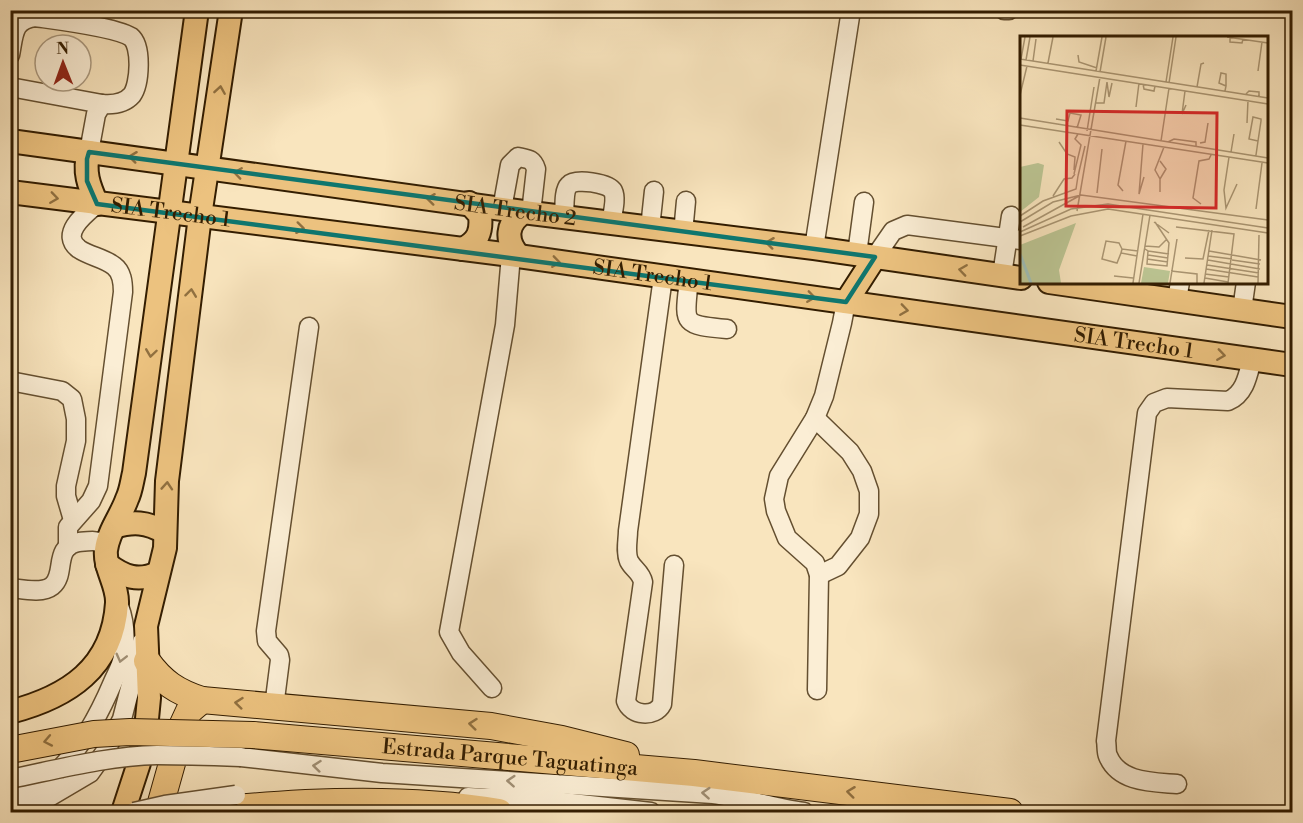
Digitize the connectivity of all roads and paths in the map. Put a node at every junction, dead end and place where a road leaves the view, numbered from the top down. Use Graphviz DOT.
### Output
graph roads {
  1 [pos="197,10"];
  2 [pos="231,10"];
  3 [pos="851,10"];
  4 [pos="1004,10"];
  5 [pos="1009,10"];
  6 [pos="10,55"];
  7 [pos="10,87"];
  8 [pos="102,104"];
  9 [pos="10,141"];
  10 [pos="89,152"];
  11 [pos="177,163"];
  12 [pos="208,168"];
  13 [pos="654,191"];
  14 [pos="10,192"];
  15 [pos="686,201"];
  16 [pos="864,202"];
  17 [pos="469,203"];
  18 [pos="97,204"];
  19 [pos="519,211"];
  20 [pos="170,212"];
  21 [pos="200,216"];
  22 [pos="1011,216"];
  23 [pos="564,217"];
  24 [pos="611,224"];
  25 [pos="650,228"];
  26 [pos="682,232"];
  27 [pos="1014,239"];
  28 [pos="814,248"];
  29 [pos="463,249"];
  30 [pos="515,256"];
  31 [pos="866,256"];
  32 [pos="663,277"];
  33 [pos="1012,277"];
  34 [pos="689,280"];
  35 [pos="1079,284"];
  36 [pos="1246,284"];
  37 [pos="1122,287"];
  38 [pos="1178,291"];
  39 [pos="846,302"];
  40 [pos="1242,310"];
  41 [pos="1293,317"];
  42 [pos="309,327"];
  43 [pos="727,329"];
  44 [pos="1252,359"];
  45 [pos="1291,362"];
  46 [pos="10,381"];
  47 [pos="815,418"];
  48 [pos="73,520"];
  49 [pos="164,532"];
  50 [pos="109,545"];
  51 [pos="68,547"];
  52 [pos="674,565"];
  53 [pos="158,573"];
  54 [pos="819,575"];
  55 [pos="10,588"];
  56 [pos="118,601"];
  57 [pos="146,626"];
  58 [pos="147,661"];
  59 [pos="492,688"];
  60 [pos="817,690"];
  61 [pos="202,700"];
  62 [pos="274,707"];
  63 [pos="10,712"];
  64 [pos="247,746"];
  65 [pos="10,750"];
  66 [pos="694,772"];
  67 [pos="10,779"];
  68 [pos="1177,784"];
  69 [pos="10,801"];
  70 [pos="236,801"];
  71 [pos="16,813"];
  72 [pos="123,813"];
  73 [pos="134,813"];
  74 [pos="160,813"];
  75 [pos="204,813"];
  76 [pos="500,813"];
  77 [pos="651,813"];
  78 [pos="804,813"];
  79 [pos="1010,813"];
  1 -- 11 [label="main road"];
  12 -- 2 [label="main road, one-way"];
  3 -- 28 [label="street"];
  4 -- 5 [label="street"];
  6 -- 8 [label="street"];
  7 -- 8 [label="street"];
  8 -- 10 [label="street"];
  9 -- 10 [label="main road, SIA Trecho 2"];
  11 -- 10 [label="main road, SIA Trecho 2, one-way"];
  10 -- 18 [label="main road"];
  11 -- 12 [label="main road, SIA Trecho 2"];
  11 -- 20 [label="main road"];
  17 -- 12 [label="main road, SIA Trecho 2, one-way"];
  12 -- 21 [label="main road"];
  13 -- 25 [label="street"];
  14 -- 18 [label="main road, SIA Trecho 1, one-way"];
  15 -- 26 [label="street"];
  16 -- 31 [label="street"];
  17 -- 19 [label="main road, SIA Trecho 2"];
  17 -- 29 [label="main road"];
  18 -- 20 [label="main road, SIA Trecho 1"];
  18 -- 48 [label="street"];
  19 -- 23 [label="main road, SIA Trecho 2"];
  19 -- 30 [label="main road"];
  20 -- 21 [label="main road, SIA Trecho 1"];
  20 -- 50 [label="main road, one-way"];
  21 -- 29 [label="main road, SIA Trecho 1, one-way"];
  49 -- 21 [label="main road, one-way"];
  22 -- 27 [label="street"];
  23 -- 24 [label="main road, SIA Trecho 2"];
  23 -- 24 [label="street"];
  24 -- 25 [label="main road, SIA Trecho 2"];
  25 -- 26 [label="main road, SIA Trecho 2"];
  28 -- 26 [label="main road, SIA Trecho 2, one-way"];
  27 -- 31 [label="street"];
  27 -- 33 [label="street"];
  28 -- 31 [label="main road, SIA Trecho 2"];
  29 -- 30 [label="main road, SIA Trecho 1"];
  30 -- 32 [label="main road, SIA Trecho 1, one-way"];
  30 -- 59 [label="street"];
  33 -- 31 [label="main road, SIA Trecho 2, one-way"];
  31 -- 39 [label="main road"];
  32 -- 34 [label="main road, SIA Trecho 1"];
  32 -- 52 [label="street"];
  34 -- 39 [label="main road, SIA Trecho 1, one-way"];
  34 -- 43 [label="street"];
  35 -- 37 [label="main road"];
  36 -- 40 [label="street"];
  37 -- 38 [label="main road"];
  38 -- 40 [label="main road"];
  39 -- 44 [label="main road, SIA Trecho 1, one-way"];
  39 -- 47 [label="street"];
  40 -- 41 [label="main road"];
  42 -- 62 [label="street"];
  44 -- 45 [label="main road, SIA Trecho 1"];
  44 -- 68 [label="street"];
  46 -- 48 [label="street"];
  47 -- 54 [label="street"];
  47 -- 54 [label="street"];
  48 -- 51 [label="street"];
  49 -- 50 [label="main road"];
  49 -- 53 [label="main road"];
  50 -- 51 [label="street"];
  50 -- 53 [label="main road"];
  50 -- 56 [label="main road"];
  51 -- 55 [label="street"];
  53 -- 57 [label="main road"];
  54 -- 60 [label="street"];
  56 -- 63 [label="main road"];
  56 -- 69 [label="street, one-way"];
  57 -- 58 [label="main road"];
  57 -- 71 [label="street"];
  58 -- 61 [label="highway"];
  58 -- 72 [label="main road"];
  62 -- 61 [label="highway, one-way"];
  61 -- 74 [label="highway"];
  66 -- 62 [label="highway, one-way"];
  64 -- 65 [label="highway, Estrada Parque Taguatinga, one-way, bridge"];
  64 -- 66 [label="highway, Estrada Parque Taguatinga"];
  64 -- 67 [label="street, bridge"];
  78 -- 64 [label="street, one-way"];
  79 -- 66 [label="highway, Estrada Parque Taguatinga, one-way"];
  70 -- 73 [label="street, bridge"];
  70 -- 75 [label="highway"];
  70 -- 76 [label="highway"];
  70 -- 77 [label="street"];
}
